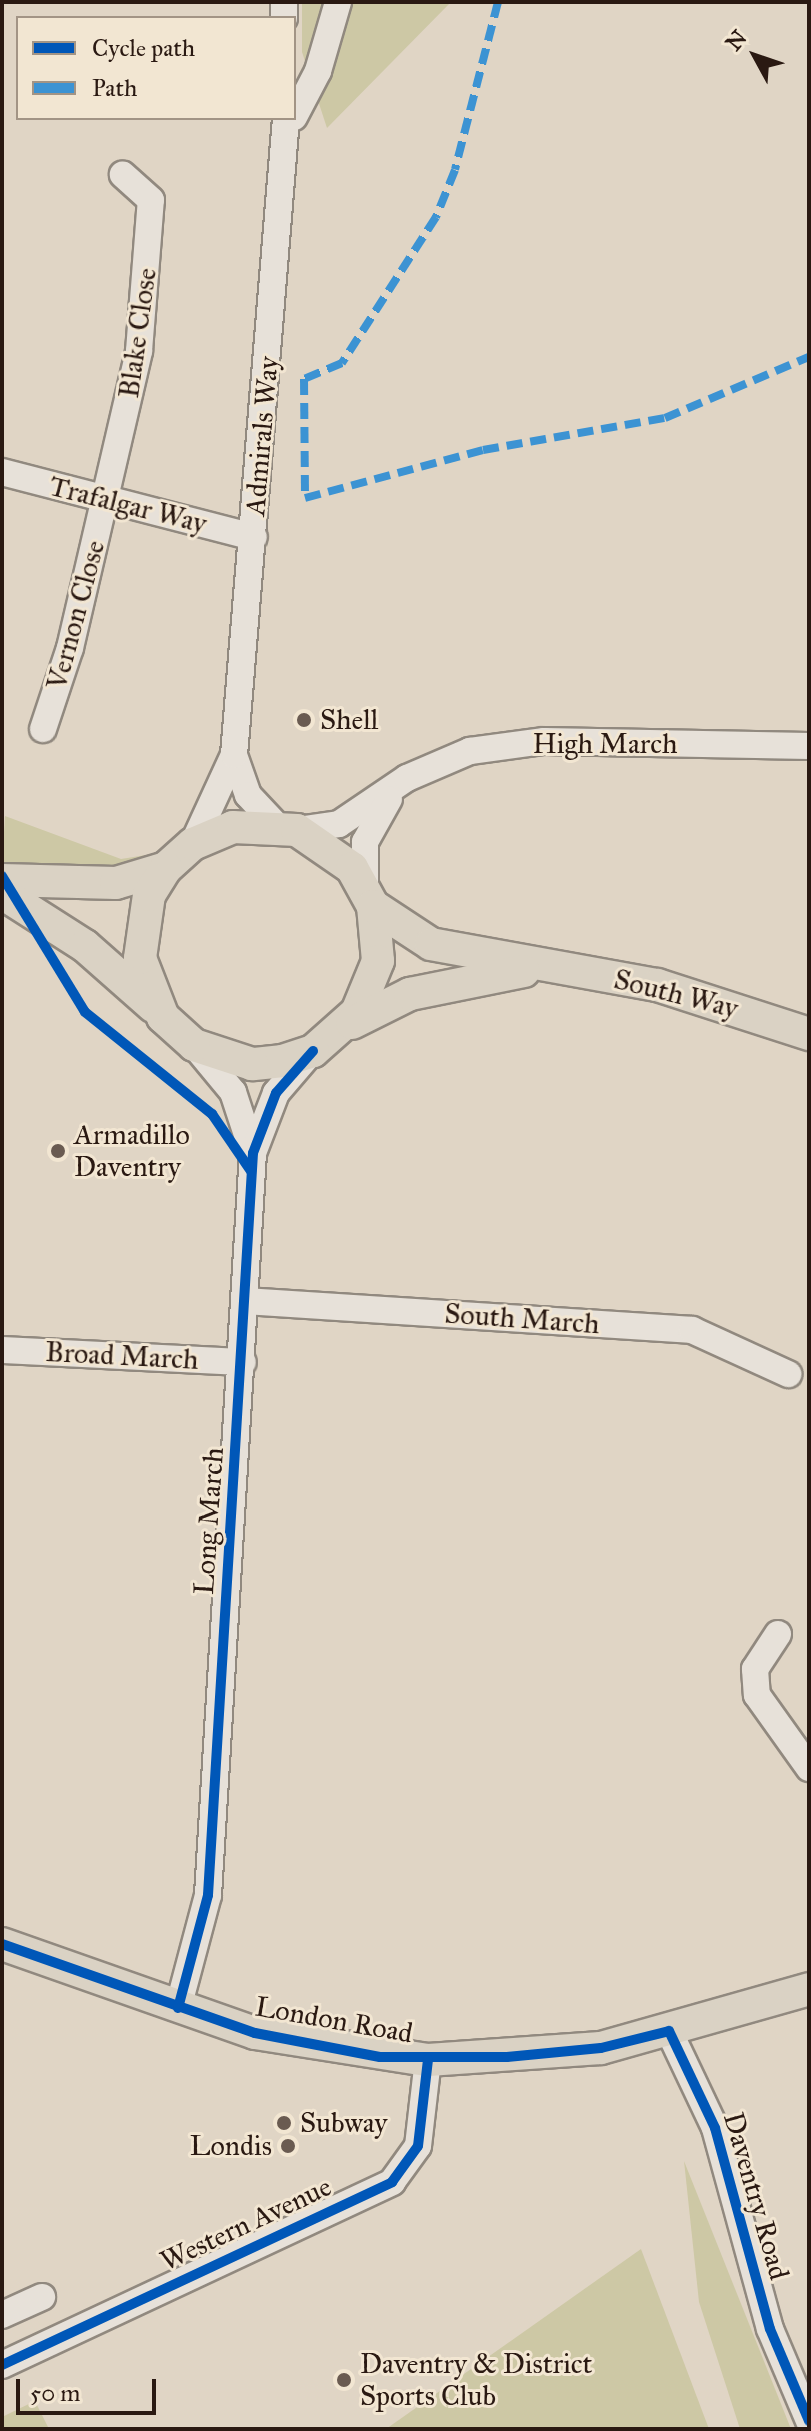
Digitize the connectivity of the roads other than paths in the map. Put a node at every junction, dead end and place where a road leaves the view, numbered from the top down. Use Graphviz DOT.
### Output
graph roads {
  1 [pos="338,2"];
  2 [pos="296,110"];
  3 [pos="290,121"];
  4 [pos="123,175"];
  5 [pos="2,472"];
  6 [pos="107,501"];
  7 [pos="254,537"];
  8 [pos="43,729"];
  9 [pos="809,746"];
  10 [pos="234,755"];
  11 [pos="407,778"];
  12 [pos="287,827"];
  13 [pos="193,844"];
  14 [pos="166,868"];
  15 [pos="2,880"];
  16 [pos="2,893"];
  17 [pos="369,896"];
  18 [pos="539,968"];
  19 [pos="163,1017"];
  20 [pos="339,1033"];
  21 [pos="809,1034"];
  22 [pos="194,1045"];
  23 [pos="313,1051"];
  24 [pos="253,1153"];
  25 [pos="246,1301"];
  26 [pos="2,1350"];
  27 [pos="243,1362"];
  28 [pos="788,1374"];
  29 [pos="778,1634"];
  30 [pos="809,1768"];
  31 [pos="2,1944"];
  32 [pos="809,1989"];
  33 [pos="178,2008"];
  34 [pos="669,2031"];
  35 [pos="428,2060"];
  36 [pos="42,2297"];
  37 [pos="2,2315"];
  38 [pos="2,2365"];
  39 [pos="809,2421"];
  1 -- 2 [label="street"];
  3 -- 7 [label="street, Admirals Way"];
  4 -- 6 [label="street, Blake Close"];
  5 -- 6 [label="street, Trafalgar Way"];
  6 -- 7 [label="street, Trafalgar Way"];
  6 -- 8 [label="street, Vernon Close"];
  7 -- 10 [label="street, Admirals Way"];
  9 -- 11 [label="street, High March"];
  10 -- 12 [label="street, Admirals Way"];
  10 -- 13 [label="street, Admirals Way"];
  11 -- 12 [label="street, High March"];
  11 -- 17 [label="street"];
  12 -- 13 [label="main road"];
  12 -- 17 [label="main road"];
  13 -- 14 [label="main road"];
  14 -- 15 [label="main road"];
  14 -- 19 [label="main road"];
  16 -- 19 [label="main road"];
  17 -- 18 [label="main road, South Way"];
  17 -- 20 [label="main road"];
  18 -- 20 [label="main road, South Way"];
  18 -- 21 [label="main road, South Way"];
  19 -- 22 [label="main road"];
  20 -- 23 [label="main road"];
  22 -- 23 [label="main road"];
  22 -- 24 [label="street, Long March"];
  23 -- 24 [label="street, Long March"];
  24 -- 25 [label="street, Long March"];
  25 -- 27 [label="street, Long March"];
  25 -- 28 [label="street, South March"];
  26 -- 27 [label="street, Broad March"];
  27 -- 33 [label="street, Long March"];
  29 -- 30 [label="street"];
  31 -- 33 [label="main road, London Road"];
  32 -- 34 [label="main road, London Road"];
  33 -- 35 [label="main road, London Road"];
  34 -- 35 [label="main road, London Road"];
  34 -- 39 [label="street, Daventry Road"];
  35 -- 38 [label="street, Western Avenue"];
  36 -- 37 [label="street"];
}
